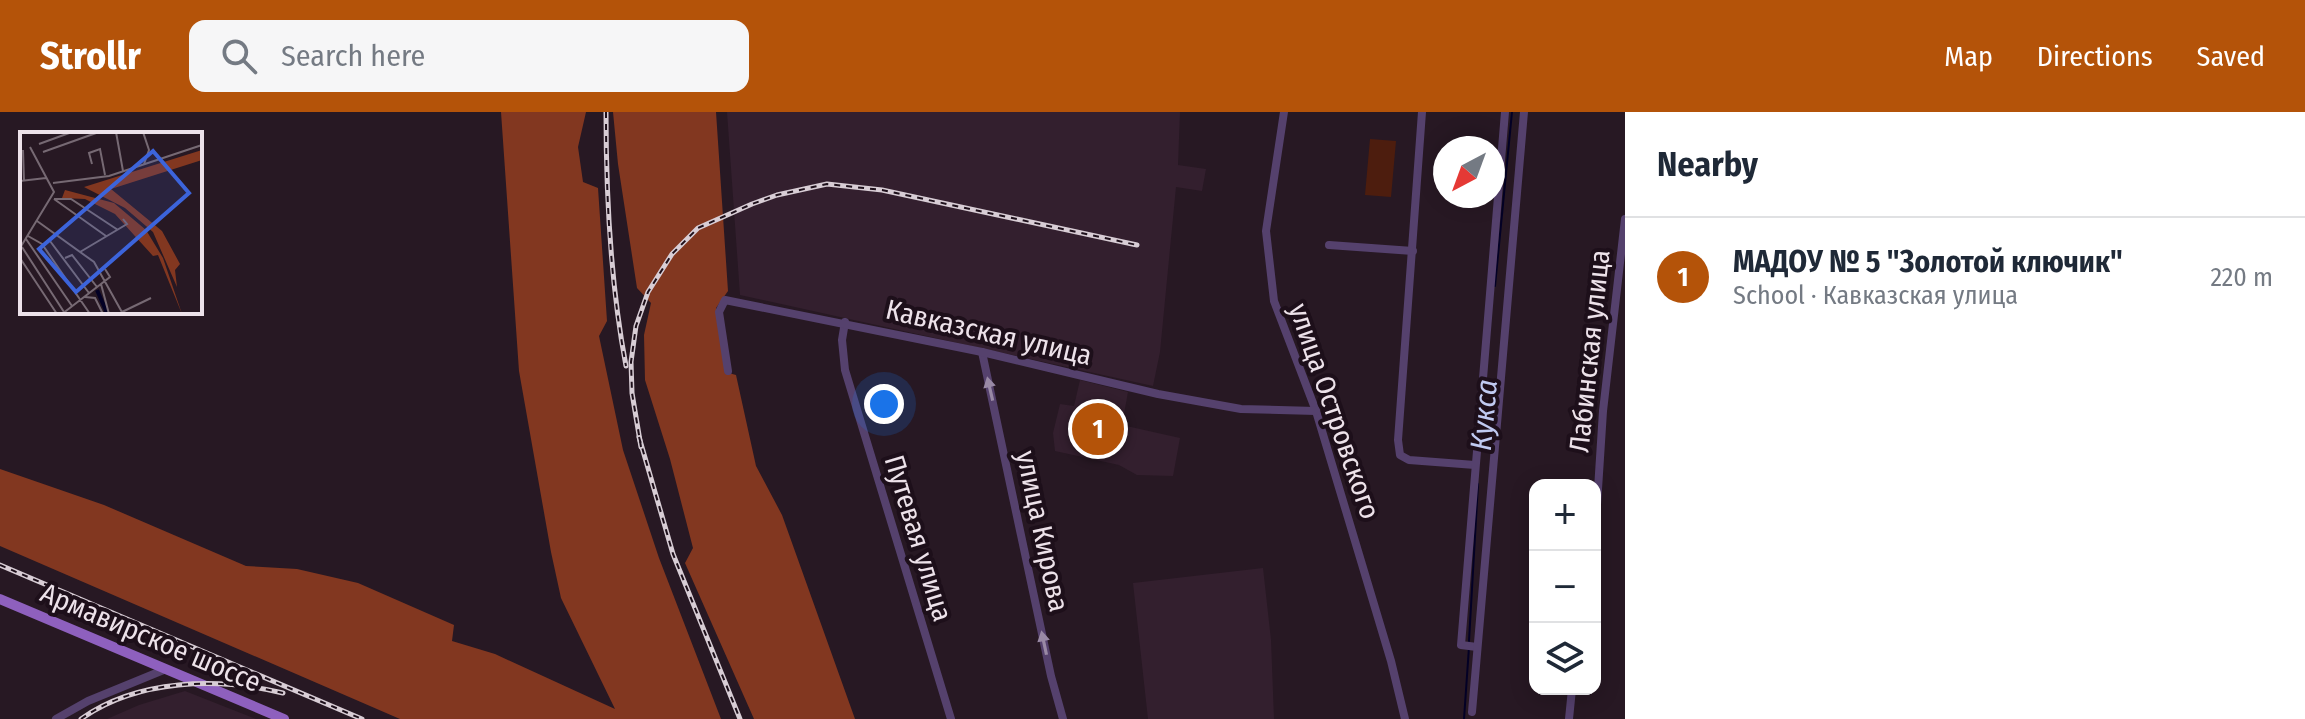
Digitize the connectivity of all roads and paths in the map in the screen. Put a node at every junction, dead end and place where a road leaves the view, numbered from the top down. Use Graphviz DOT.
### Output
graph roads {
  1 [pos="1284,112"];
  2 [pos="1422,112"];
  3 [pos="1505,112"];
  4 [pos="1524,112"];
  5 [pos="1625,219"];
  6 [pos="1329,245"];
  7 [pos="1413,251"];
  8 [pos="845,322"];
  9 [pos="982,352"];
  10 [pos="728,371"];
  11 [pos="1316,411"];
  12 [pos="1475,465"];
  13 [pos="1599,479"];
  14 [pos="0,599"];
  15 [pos="1471,646"];
  16 [pos="166,669"];
  17 [pos="1571,695"];
  18 [pos="1472,712"];
  19 [pos="56,719"];
  20 [pos="284,719"];
  21 [pos="951,719"];
  22 [pos="1063,719"];
  23 [pos="1405,719"];
  24 [pos="1569,719"];
  1 -- 11 [label="street, улица Островского"];
  2 -- 7 [label="street"];
  3 -- 12 [label="street"];
  4 -- 15 [label="street"];
  5 -- 13 [label="street, Лабинская улица"];
  6 -- 7 [label="street"];
  7 -- 12 [label="street"];
  8 -- 9 [label="street, Кавказская улица"];
  8 -- 10 [label="street, Кавказская улица"];
  8 -- 21 [label="street, Путевая улица"];
  9 -- 11 [label="street, Кавказская улица"];
  22 -- 9 [label="street, улица Кирова, one-way"];
  11 -- 23 [label="street, улица Островского"];
  12 -- 15 [label="street"];
  14 -- 16 [label="main road, Армавирское шоссе"];
  15 -- 18 [label="street"];
  16 -- 19 [label="street"];
  16 -- 20 [label="main road, Армавирское шоссе"];
  17 -- 24 [label="street"];
}
